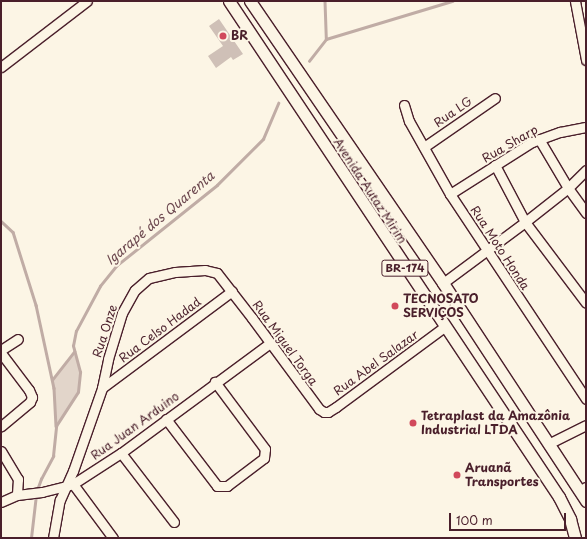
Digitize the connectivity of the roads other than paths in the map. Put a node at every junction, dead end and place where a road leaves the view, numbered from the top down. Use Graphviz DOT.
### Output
graph roads {
  1 [pos="87,1"];
  2 [pos="229,1"];
  3 [pos="251,1"];
  4 [pos="575,1"];
  5 [pos="586,60"];
  6 [pos="1,67"];
  7 [pos="495,98"];
  8 [pos="404,105"];
  9 [pos="586,127"];
  10 [pos="540,139"];
  11 [pos="424,147"];
  12 [pos="359,162"];
  13 [pos="495,165"];
  14 [pos="586,170"];
  15 [pos="343,174"];
  16 [pos="568,188"];
  17 [pos="450,194"];
  18 [pos="586,213"];
  19 [pos="525,222"];
  20 [pos="486,250"];
  21 [pos="443,283"];
  22 [pos="232,291"];
  23 [pos="586,303"];
  24 [pos="444,327"];
  25 [pos="18,339"];
  26 [pos="270,343"];
  27 [pos="1,350"];
  28 [pos="1,353"];
  29 [pos="215,382"];
  30 [pos="102,388"];
  31 [pos="586,399"];
  32 [pos="319,409"];
  33 [pos="166,419"];
  34 [pos="586,425"];
  35 [pos="1,426"];
  36 [pos="548,444"];
  37 [pos="1,451"];
  38 [pos="121,453"];
  39 [pos="69,486"];
  40 [pos="582,489"];
  41 [pos="20,495"];
  42 [pos="586,501"];
  43 [pos="1,502"];
  44 [pos="174,522"];
  45 [pos="53,538"];
  46 [pos="113,538"];
  47 [pos="575,538"];
  1 -- 6 [label="street"];
  2 -- 15 [label="main road, Avenida Autaz Mirim / BR-174"];
  3 -- 12 [label="main road, Avenida Autaz Mirim / BR-174"];
  4 -- 5 [label="street"];
  7 -- 11 [label="street, Rua LG"];
  8 -- 11 [label="street, Rua Moto Honda"];
  9 -- 10 [label="street, Rua Sharp"];
  10 -- 13 [label="street, Rua Sharp"];
  10 -- 16 [label="street"];
  11 -- 17 [label="street, Rua Moto Honda"];
  12 -- 15 [label="main road"];
  12 -- 21 [label="main road, Avenida Autaz Mirim / BR-174"];
  13 -- 17 [label="street, Rua Sharp"];
  13 -- 19 [label="street"];
  14 -- 16 [label="street"];
  15 -- 24 [label="main road, Avenida Autaz Mirim / BR-174"];
  16 -- 18 [label="street"];
  16 -- 19 [label="street"];
  17 -- 20 [label="street, Rua Moto Honda"];
  19 -- 20 [label="street"];
  19 -- 23 [label="street"];
  20 -- 21 [label="street"];
  20 -- 31 [label="street, Rua Moto Honda"];
  21 -- 36 [label="main road, Avenida Autaz Mirim / BR-174"];
  22 -- 26 [label="street, Rua Miguel Torga"];
  22 -- 30 [label="street, Rua Celso Hadad"];
  22 -- 30 [label="street, Rua Onze"];
  24 -- 32 [label="street, Rua Abel Salazar"];
  24 -- 47 [label="main road, Avenida Autaz Mirim / BR-174"];
  25 -- 27 [label="street"];
  26 -- 29 [label="street, Rua Juan Arduino"];
  26 -- 32 [label="street, Rua Miguel Torga"];
  28 -- 35 [label="street"];
  29 -- 33 [label="street, Rua Juan Arduino"];
  29 -- 33 [label="street"];
  30 -- 39 [label="street, Rua Onze"];
  33 -- 38 [label="street, Rua Juan Arduino"];
  34 -- 36 [label="street"];
  36 -- 40 [label="main road, Avenida Autaz Mirim / BR-174"];
  37 -- 41 [label="street"];
  38 -- 39 [label="street, Rua Juan Arduino"];
  38 -- 44 [label="street"];
  39 -- 41 [label="street, Rua Juan Arduino"];
  39 -- 45 [label="street, Rua Onze"];
  39 -- 46 [label="street"];
  40 -- 42 [label="main road, Avenida Autaz Mirim / BR-174"];
  41 -- 43 [label="street, Rua Juan Arduino"];
}
